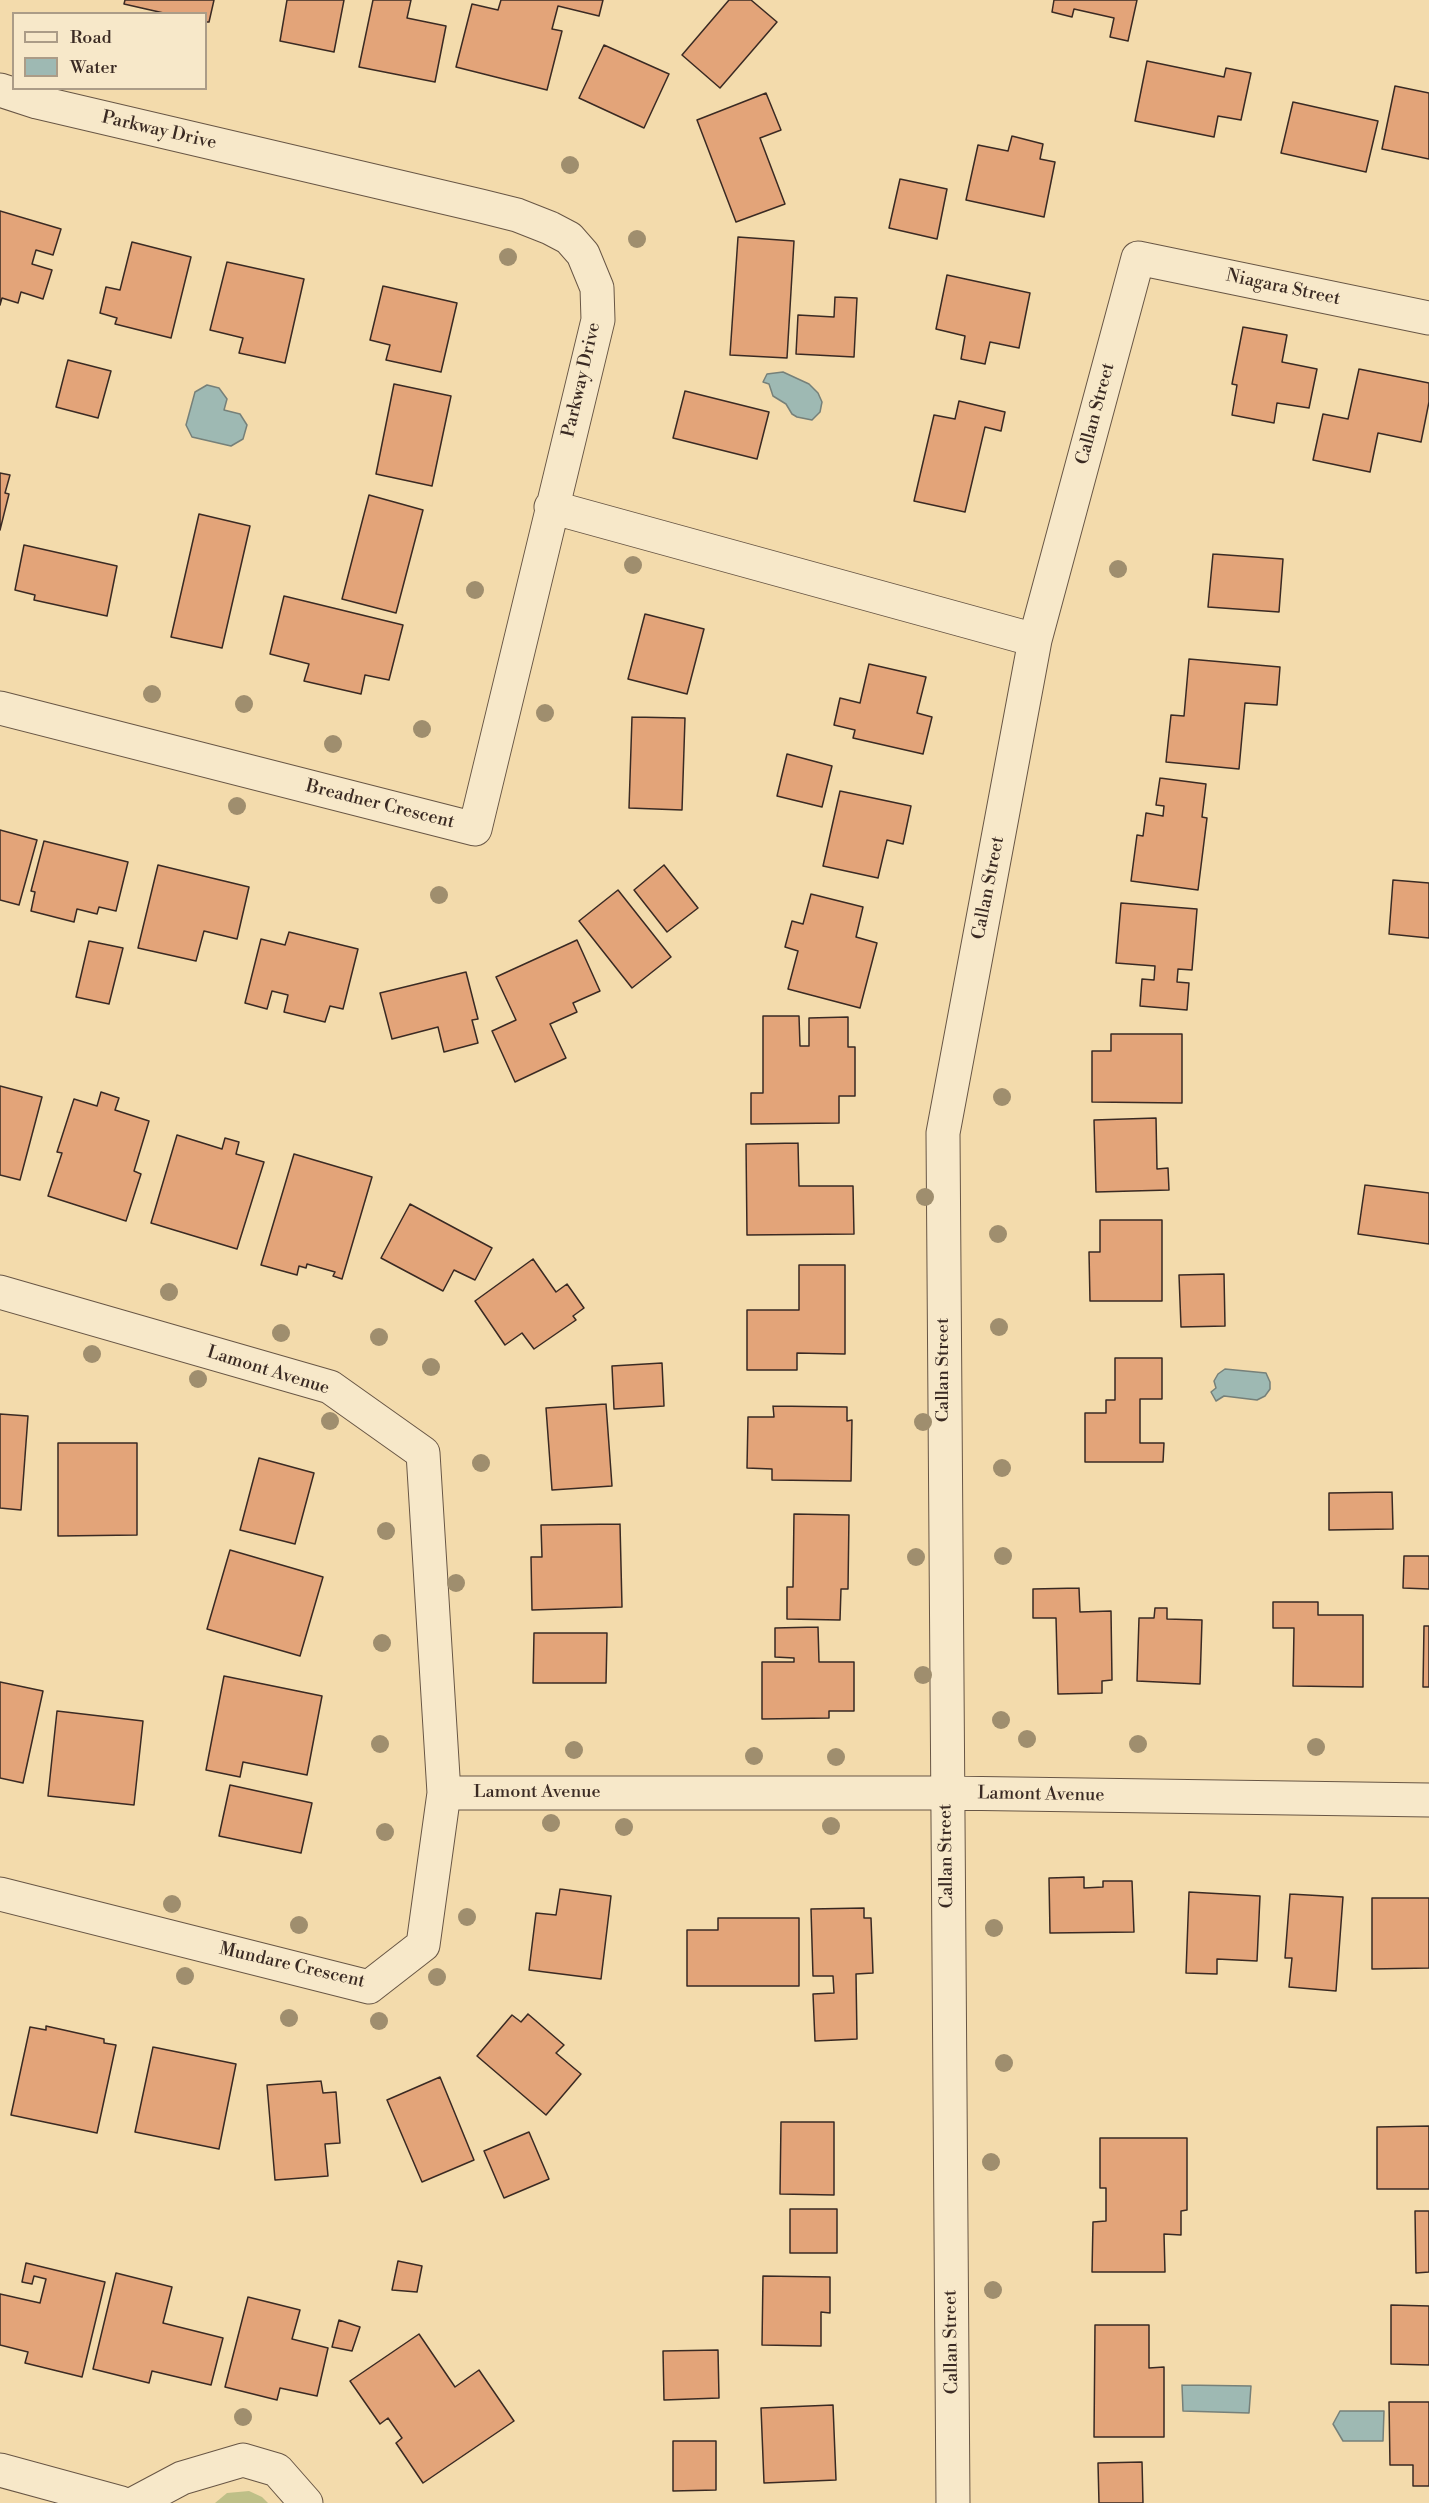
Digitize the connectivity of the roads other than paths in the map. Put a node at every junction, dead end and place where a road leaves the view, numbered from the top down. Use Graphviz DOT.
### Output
graph roads {
  1 [pos="0,90"];
  2 [pos="1138,258"];
  3 [pos="1429,318"];
  4 [pos="551,507"];
  5 [pos="1035,640"];
  6 [pos="0,708"];
  7 [pos="0,1292"];
  8 [pos="947,1793"];
  9 [pos="444,1794"];
  10 [pos="1429,1800"];
  11 [pos="0,1894"];
  12 [pos="0,2470"];
  13 [pos="121,2503"];
  14 [pos="135,2503"];
  15 [pos="306,2503"];
  16 [pos="953,2503"];
  1 -- 4 [label="street, Parkway Drive"];
  2 -- 3 [label="street, Niagara Street"];
  2 -- 5 [label="street, Callan Street"];
  4 -- 5 [label="street"];
  4 -- 6 [label="street, Breadner Crescent"];
  5 -- 8 [label="street, Callan Street"];
  7 -- 9 [label="street, Lamont Avenue"];
  8 -- 9 [label="street, Lamont Avenue"];
  8 -- 10 [label="street, Lamont Avenue"];
  8 -- 16 [label="street, Callan Street"];
  9 -- 11 [label="street, Mundare Crescent"];
  12 -- 13 [label="street"];
  14 -- 15 [label="street"];
}
